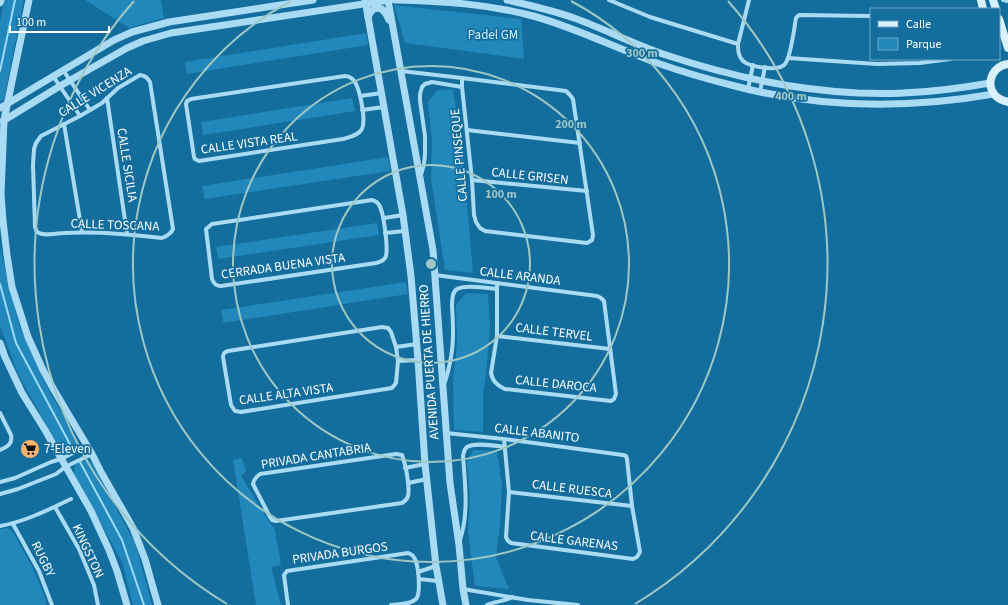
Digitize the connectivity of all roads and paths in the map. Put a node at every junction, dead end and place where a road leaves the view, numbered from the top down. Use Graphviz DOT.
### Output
graph roads {
  1 [pos="1,0"];
  2 [pos="29,0"];
  3 [pos="314,0"];
  4 [pos="389,0"];
  5 [pos="395,0"];
  6 [pos="507,0"];
  7 [pos="609,0"];
  8 [pos="749,0"];
  9 [pos="1003,0"];
  10 [pos="1008,1"];
  11 [pos="365,2"];
  12 [pos="0,3"];
  13 [pos="870,16"];
  14 [pos="368,17"];
  15 [pos="1000,22"];
  16 [pos="394,30"];
  17 [pos="738,44"];
  18 [pos="1008,48"];
  19 [pos="788,58"];
  20 [pos="942,60"];
  21 [pos="998,63"];
  22 [pos="1008,64"];
  23 [pos="753,65"];
  24 [pos="765,68"];
  25 [pos="63,70"];
  26 [pos="401,71"];
  27 [pos="53,76"];
  28 [pos="462,78"];
  29 [pos="750,79"];
  30 [pos="70,80"];
  31 [pos="762,81"];
  32 [pos="150,82"];
  33 [pos="990,83"];
  34 [pos="60,86"];
  35 [pos="462,87"];
  36 [pos="748,89"];
  37 [pos="760,92"];
  38 [pos="382,93"];
  39 [pos="994,94"];
  40 [pos="360,96"];
  41 [pos="107,98"];
  42 [pos="1008,102"];
  43 [pos="7,103"];
  44 [pos="0,108"];
  45 [pos="384,108"];
  46 [pos="90,110"];
  47 [pos="362,110"];
  48 [pos="80,116"];
  49 [pos="2,121"];
  50 [pos="64,124"];
  51 [pos="467,130"];
  52 [pos="580,143"];
  53 [pos="34,149"];
  54 [pos="420,177"];
  55 [pos="472,180"];
  56 [pos="587,192"];
  57 [pos="403,215"];
  58 [pos="384,218"];
  59 [pos="405,231"];
  60 [pos="82,232"];
  61 [pos="386,233"];
  62 [pos="127,234"];
  63 [pos="435,275"];
  64 [pos="497,283"];
  65 [pos="497,289"];
  66 [pos="497,336"];
  67 [pos="0,343"];
  68 [pos="417,344"];
  69 [pos="396,348"];
  70 [pos="610,349"];
  71 [pos="418,360"];
  72 [pos="398,361"];
  73 [pos="443,387"];
  74 [pos="0,413"];
  75 [pos="446,433"];
  76 [pos="504,439"];
  77 [pos="87,446"];
  78 [pos="505,447"];
  79 [pos="0,450"];
  80 [pos="92,454"];
  81 [pos="61,459"];
  82 [pos="425,464"];
  83 [pos="65,467"];
  84 [pos="405,468"];
  85 [pos="427,479"];
  86 [pos="0,482"];
  87 [pos="408,483"];
  88 [pos="509,492"];
  89 [pos="0,494"];
  90 [pos="71,500"];
  91 [pos="632,506"];
  92 [pos="55,507"];
  93 [pos="13,524"];
  94 [pos="0,526"];
  95 [pos="458,545"];
  96 [pos="436,566"];
  97 [pos="418,572"];
  98 [pos="419,579"];
  99 [pos="438,581"];
  100 [pos="463,589"];
  101 [pos="512,597"];
  102 [pos="528,600"];
  103 [pos="52,605"];
  104 [pos="98,605"];
  105 [pos="127,605"];
  106 [pos="158,605"];
  107 [pos="288,605"];
  108 [pos="391,605"];
  109 [pos="442,605"];
  110 [pos="466,605"];
  111 [pos="487,605"];
  112 [pos="529,605"];
  113 [pos="578,605"];
  1 -- 12 [label="street"];
  2 -- 43 [label="street"];
  3 -- 25 [label="street"];
  4 -- 11 [label="street"];
  4 -- 16 [label="street, AVENIDA PUERTA DE HIERRO"];
  5 -- 36 [label="street"];
  6 -- 29 [label="street"];
  7 -- 17 [label="street"];
  8 -- 17 [label="street"];
  9 -- 10 [label="street"];
  11 -- 14 [label="street, AVENIDA PUERTA DE HIERRO"];
  11 -- 30 [label="street"];
  13 -- 19 [label="street"];
  14 -- 16 [label="street"];
  14 -- 38 [label="street, AVENIDA PUERTA DE HIERRO"];
  15 -- 18 [label="main road"];
  16 -- 26 [label="street, AVENIDA PUERTA DE HIERRO"];
  17 -- 23 [label="street"];
  19 -- 20 [label="street"];
  19 -- 24 [label="street"];
  21 -- 22 [label="main road"];
  21 -- 33 [label="main road"];
  23 -- 24 [label="street"];
  23 -- 29 [label="street"];
  24 -- 31 [label="street"];
  25 -- 27 [label="street"];
  25 -- 30 [label="street"];
  26 -- 28 [label="street"];
  26 -- 54 [label="street, AVENIDA PUERTA DE HIERRO"];
  27 -- 34 [label="street"];
  27 -- 43 [label="street"];
  28 -- 35 [label="street, CALLE PINSEQUE"];
  28 -- 52 [label="street"];
  29 -- 31 [label="street"];
  29 -- 36 [label="street"];
  30 -- 34 [label="street"];
  30 -- 46 [label="street"];
  31 -- 33 [label="street"];
  31 -- 37 [label="street"];
  32 -- 41 [label="street, CALLE VICENZA"];
  32 -- 62 [label="street, CALLE TOSCANA"];
  33 -- 39 [label="main road"];
  34 -- 48 [label="street"];
  34 -- 49 [label="street"];
  35 -- 51 [label="street, CALLE PINSEQUE"];
  35 -- 54 [label="street"];
  36 -- 37 [label="street"];
  37 -- 39 [label="street"];
  38 -- 40 [label="street"];
  38 -- 45 [label="street, AVENIDA PUERTA DE HIERRO"];
  39 -- 42 [label="main road"];
  40 -- 47 [label="street, CALLE VISTA REAL"];
  40 -- 47 [label="street, CALLE VISTA REAL"];
  41 -- 46 [label="street, CALLE VICENZA"];
  41 -- 62 [label="street, CALLE SICILIA"];
  43 -- 44 [label="street"];
  43 -- 49 [label="street"];
  45 -- 47 [label="street"];
  45 -- 57 [label="street, AVENIDA PUERTA DE HIERRO"];
  46 -- 48 [label="street, CALLE VICENZA"];
  48 -- 50 [label="street, CALLE VICENZA"];
  49 -- 77 [label="street"];
  50 -- 53 [label="street, CALLE VICENZA"];
  50 -- 60 [label="street"];
  51 -- 52 [label="street"];
  51 -- 55 [label="street, CALLE PINSEQUE"];
  52 -- 56 [label="street"];
  53 -- 60 [label="street, CALLE TOSCANA"];
  54 -- 63 [label="street, AVENIDA PUERTA DE HIERRO"];
  55 -- 56 [label="street, CALLE GRISEN"];
  55 -- 56 [label="street, CALLE PINSEQUE"];
  57 -- 58 [label="street"];
  57 -- 59 [label="street, AVENIDA PUERTA DE HIERRO"];
  58 -- 61 [label="street, CERRADA BUENA VISTA"];
  58 -- 61 [label="street, CERRADA BUENA VISTA"];
  59 -- 61 [label="street"];
  59 -- 68 [label="street, AVENIDA PUERTA DE HIERRO"];
  60 -- 62 [label="street, CALLE TOSCANA"];
  63 -- 64 [label="street, CALLE ARANDA"];
  63 -- 73 [label="street, AVENIDA PUERTA DE HIERRO"];
  64 -- 65 [label="street"];
  64 -- 70 [label="street, CALLE ARANDA"];
  65 -- 66 [label="street"];
  65 -- 73 [label="street, CALLE ARANDA"];
  66 -- 70 [label="street, CALLE TERVEL"];
  66 -- 70 [label="street, CALLE DAROCA"];
  67 -- 81 [label="street"];
  68 -- 69 [label="street"];
  68 -- 71 [label="street, AVENIDA PUERTA DE HIERRO"];
  69 -- 72 [label="street, CALLE ALTA VISTA"];
  69 -- 72 [label="street, CALLE ALTA VISTA"];
  71 -- 72 [label="street"];
  71 -- 82 [label="street, AVENIDA PUERTA DE HIERRO"];
  73 -- 75 [label="street, AVENIDA PUERTA DE HIERRO"];
  74 -- 79 [label="street"];
  75 -- 76 [label="street, CALLE ABANITO"];
  75 -- 95 [label="street, AVENIDA PUERTA DE HIERRO"];
  76 -- 78 [label="street"];
  76 -- 91 [label="street, CALLE ABANITO"];
  77 -- 80 [label="street"];
  77 -- 81 [label="street"];
  78 -- 88 [label="street"];
  78 -- 95 [label="street, CALLE ABANITO"];
  80 -- 83 [label="street"];
  80 -- 106 [label="street"];
  81 -- 83 [label="street"];
  81 -- 86 [label="street"];
  82 -- 84 [label="street"];
  82 -- 85 [label="street, AVENIDA PUERTA DE HIERRO"];
  83 -- 89 [label="street"];
  83 -- 105 [label="street"];
  84 -- 87 [label="street, PRIVADA CANTABRIA"];
  84 -- 87 [label="street, PRIVADA CANTABRIA"];
  85 -- 87 [label="street"];
  85 -- 96 [label="street, AVENIDA PUERTA DE HIERRO"];
  88 -- 91 [label="street, CALLE RUESCA"];
  88 -- 91 [label="street, CALLE GARENAS"];
  90 -- 92 [label="street"];
  92 -- 93 [label="street"];
  92 -- 104 [label="street, KINGSTON"];
  93 -- 94 [label="street"];
  93 -- 103 [label="street, RUGBY"];
  95 -- 100 [label="street, AVENIDA PUERTA DE HIERRO"];
  96 -- 97 [label="street"];
  96 -- 99 [label="street, AVENIDA PUERTA DE HIERRO"];
  97 -- 98 [label="street, PRIVADA BURGOS"];
  97 -- 107 [label="street, PRIVADA BURGOS"];
  98 -- 99 [label="street"];
  98 -- 108 [label="street, PRIVADA BURGOS"];
  99 -- 109 [label="street, AVENIDA PUERTA DE HIERRO"];
  100 -- 101 [label="street"];
  100 -- 110 [label="street, AVENIDA PUERTA DE HIERRO"];
  101 -- 102 [label="street"];
  101 -- 111 [label="street"];
  102 -- 112 [label="street"];
  102 -- 113 [label="street"];
}
